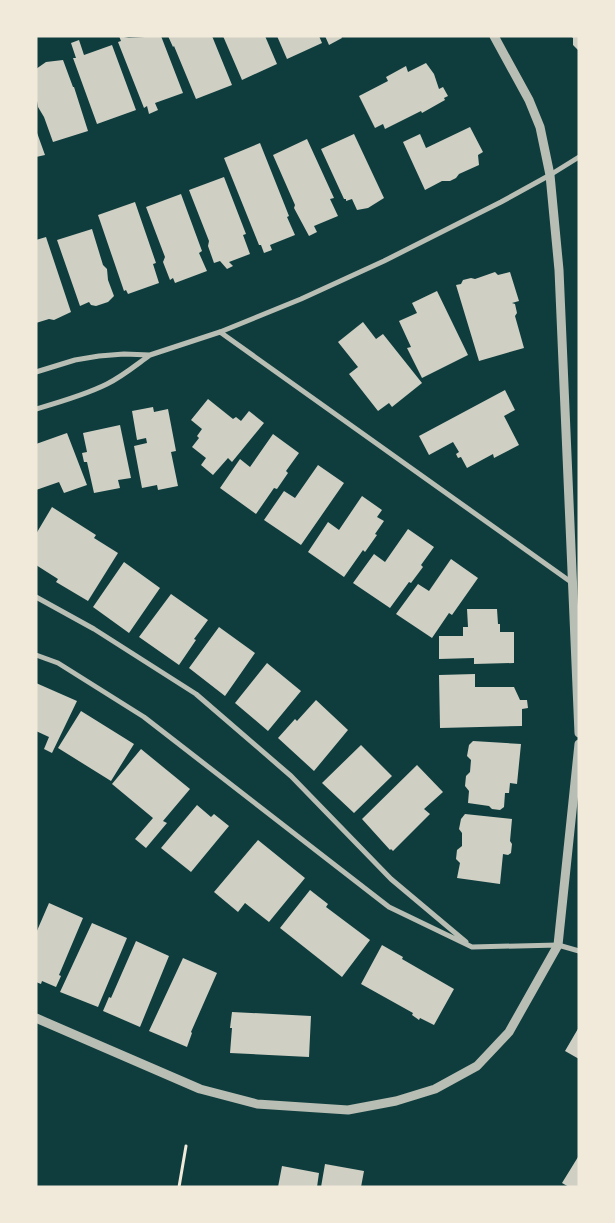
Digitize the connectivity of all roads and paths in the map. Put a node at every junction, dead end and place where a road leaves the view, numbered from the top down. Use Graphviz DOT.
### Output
graph roads {
  1 [pos="494,36"];
  2 [pos="579,157"];
  3 [pos="550,175"];
  4 [pos="220,332"];
  5 [pos="150,355"];
  6 [pos="36,372"];
  7 [pos="36,409"];
  8 [pos="571,582"];
  9 [pos="36,597"];
  10 [pos="36,655"];
  11 [pos="579,733"];
  12 [pos="579,744"];
  13 [pos="558,945"];
  14 [pos="472,947"];
  15 [pos="579,952"];
  16 [pos="36,1018"];
  17 [pos="186,1146"];
  18 [pos="179,1187"];
  1 -- 3 [label="street"];
  2 -- 3 [label="street"];
  3 -- 4 [label="street"];
  3 -- 8 [label="street"];
  4 -- 5 [label="street"];
  4 -- 8 [label="street"];
  5 -- 6 [label="street"];
  5 -- 7 [label="street"];
  8 -- 11 [label="street"];
  9 -- 14 [label="street"];
  10 -- 14 [label="street"];
  12 -- 13 [label="street"];
  13 -- 14 [label="street"];
  13 -- 15 [label="street"];
  13 -- 16 [label="street"];
  17 -- 18 [label="path"];
}
